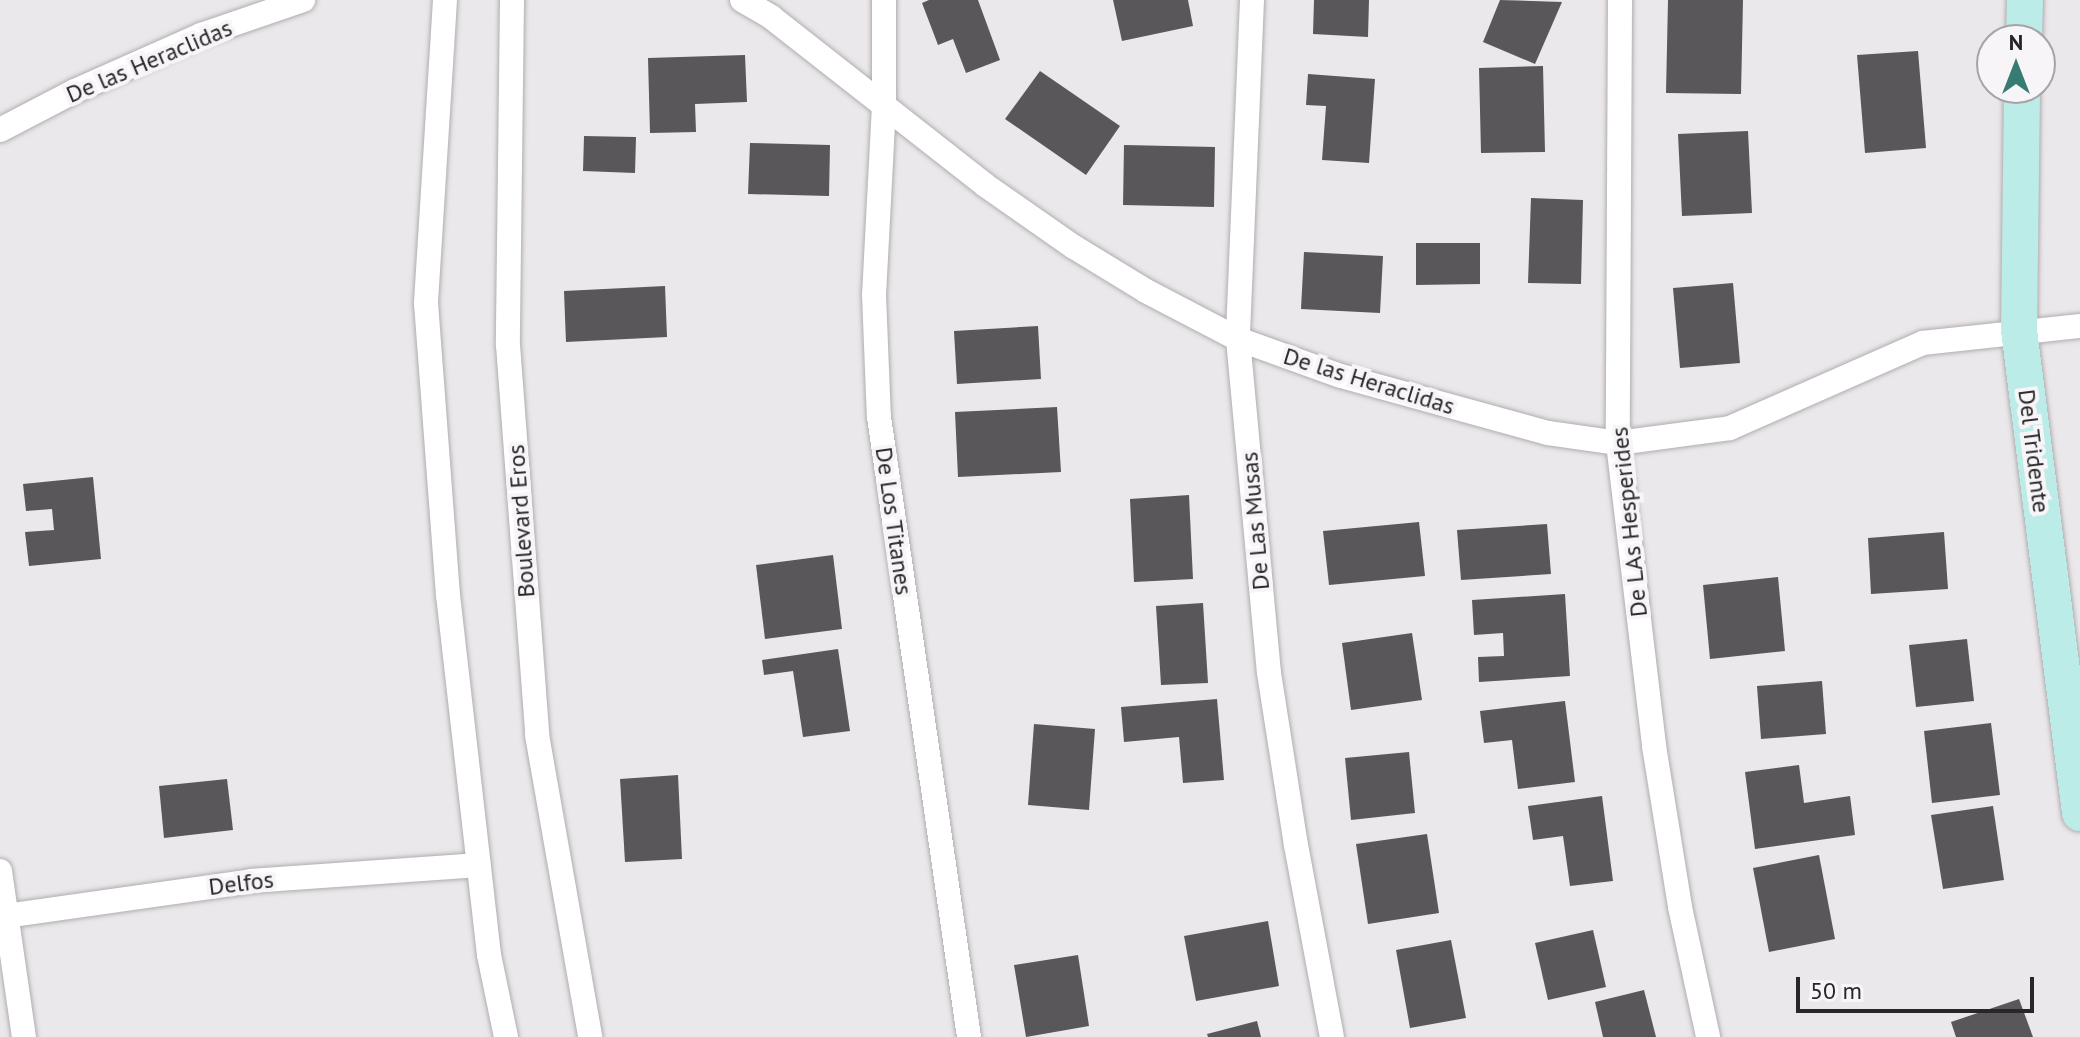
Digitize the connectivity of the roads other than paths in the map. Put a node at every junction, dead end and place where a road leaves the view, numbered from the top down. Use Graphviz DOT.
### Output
graph roads {
  1 [pos="303,0"];
  2 [pos="445,0"];
  3 [pos="512,0"];
  4 [pos="742,0"];
  5 [pos="884,0"];
  6 [pos="1252,0"];
  7 [pos="1620,0"];
  8 [pos="2025,0"];
  9 [pos="2024,24"];
  10 [pos="2022,104"];
  11 [pos="884,105"];
  12 [pos="0,130"];
  13 [pos="2080,326"];
  14 [pos="2019,330"];
  15 [pos="1238,339"];
  16 [pos="1618,443"];
  17 [pos="2080,813"];
  18 [pos="478,865"];
  19 [pos="0,871"];
  20 [pos="6,916"];
  21 [pos="24,1037"];
  22 [pos="506,1037"];
  23 [pos="590,1037"];
  24 [pos="969,1037"];
  25 [pos="1332,1037"];
  26 [pos="1708,1037"];
  1 -- 12 [label="street, De las Heraclidas"];
  2 -- 18 [label="street"];
  3 -- 23 [label="street, Boulevard Eros"];
  4 -- 11 [label="street, De las Heraclidas"];
  5 -- 11 [label="street, De Los Titanes"];
  6 -- 15 [label="street, De Las Musas"];
  7 -- 16 [label="street, De LAs Hesperides"];
  8 -- 9 [label="main road"];
  10 -- 14 [label="main road, Del Tridente"];
  11 -- 15 [label="street, De las Heraclidas"];
  11 -- 24 [label="street, De Los Titanes"];
  13 -- 14 [label="street, De las Heraclidas"];
  14 -- 16 [label="street, De las Heraclidas"];
  14 -- 17 [label="main road, Del Tridente"];
  15 -- 16 [label="street, De las Heraclidas"];
  15 -- 25 [label="street, De Las Musas"];
  16 -- 26 [label="street, De LAs Hesperides"];
  18 -- 20 [label="street, Delfos"];
  18 -- 22 [label="street"];
  19 -- 20 [label="street"];
  20 -- 21 [label="street"];
}
